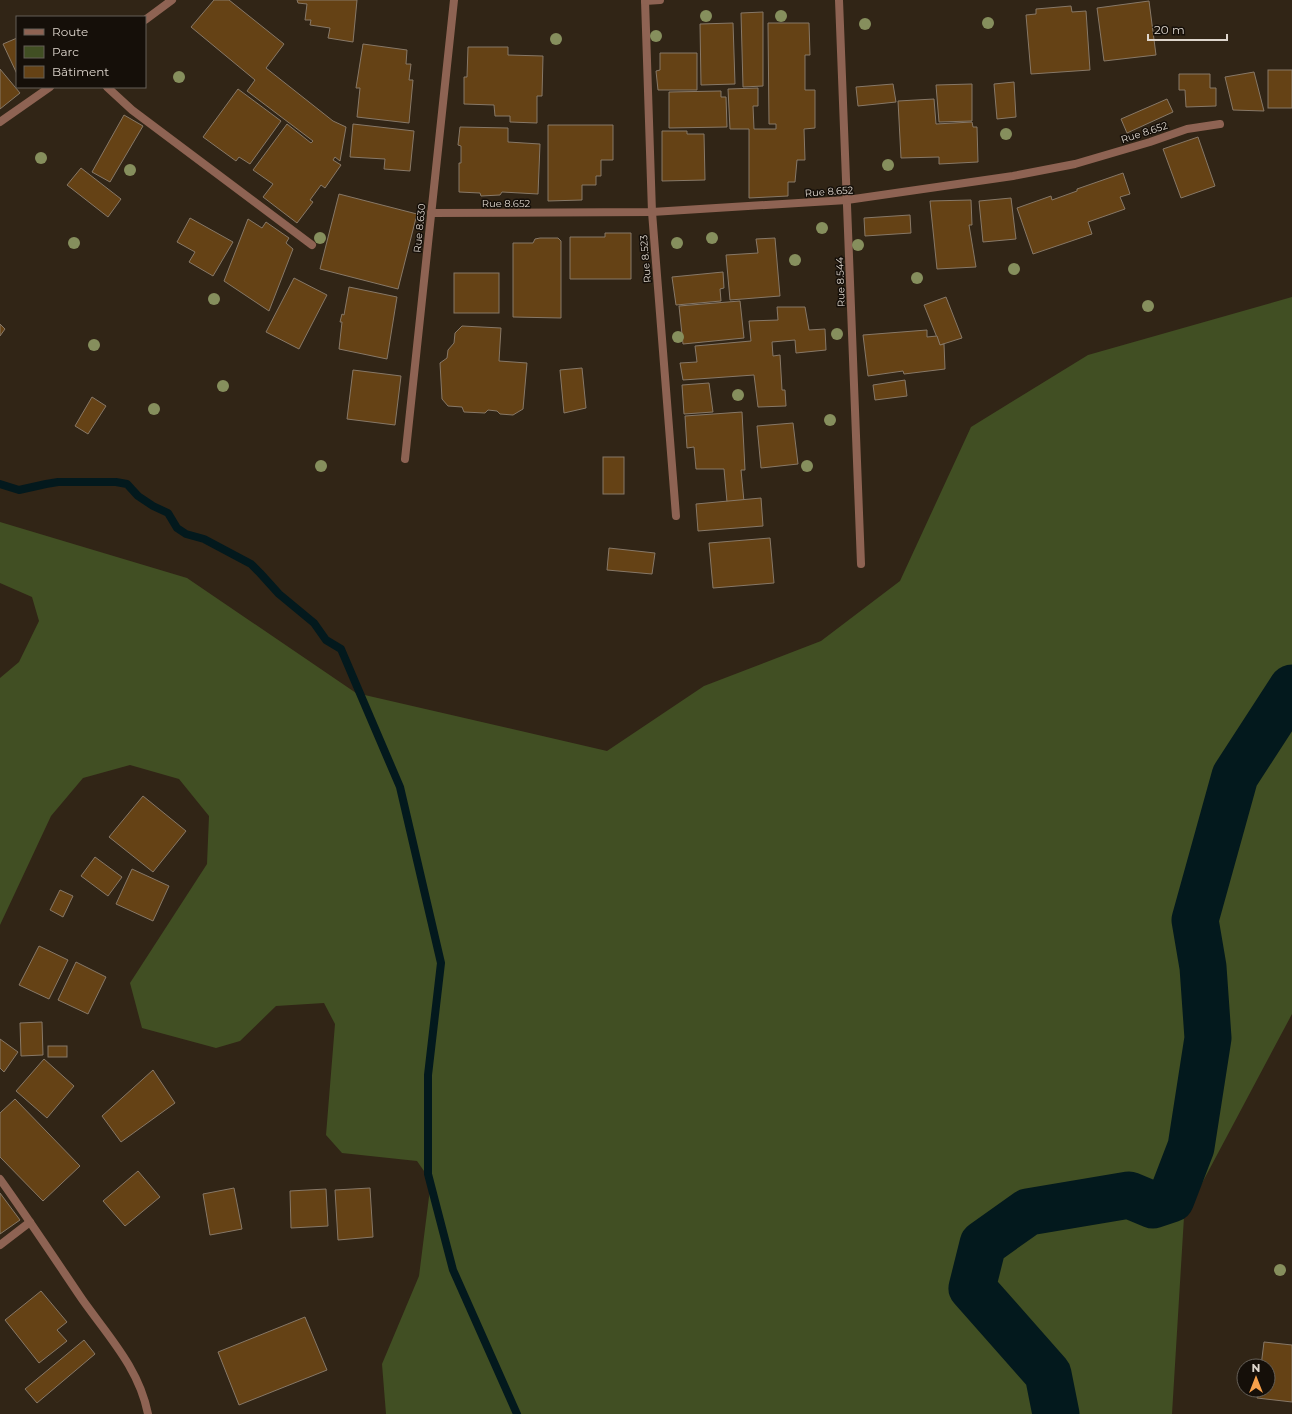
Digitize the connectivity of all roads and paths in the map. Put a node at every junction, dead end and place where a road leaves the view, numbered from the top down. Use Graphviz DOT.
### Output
graph roads {
  1 [pos="172,0"];
  2 [pos="454,0"];
  3 [pos="645,0"];
  4 [pos="660,0"];
  5 [pos="839,0"];
  6 [pos="146,19"];
  7 [pos="49,88"];
  8 [pos="109,88"];
  9 [pos="0,122"];
  10 [pos="1220,124"];
  11 [pos="846,200"];
  12 [pos="652,212"];
  13 [pos="431,213"];
  14 [pos="312,245"];
  15 [pos="405,459"];
  16 [pos="676,516"];
  17 [pos="861,564"];
  18 [pos="0,1179"];
  19 [pos="30,1222"];
  20 [pos="0,1245"];
  21 [pos="148,1414"];
  1 -- 6 [label="street"];
  2 -- 13 [label="street, Rue 8.630"];
  3 -- 4 [label="street"];
  3 -- 12 [label="street, Rue 8.523"];
  5 -- 11 [label="street, Rue 8.544"];
  7 -- 9 [label="street"];
  8 -- 14 [label="street"];
  10 -- 11 [label="street, Rue 8.652"];
  11 -- 12 [label="street, Rue 8.652"];
  11 -- 17 [label="street, Rue 8.544"];
  12 -- 13 [label="street, Rue 8.652"];
  12 -- 16 [label="street, Rue 8.523"];
  13 -- 15 [label="street, Rue 8.630"];
  18 -- 19 [label="street"];
  19 -- 20 [label="street"];
  19 -- 21 [label="street"];
}
